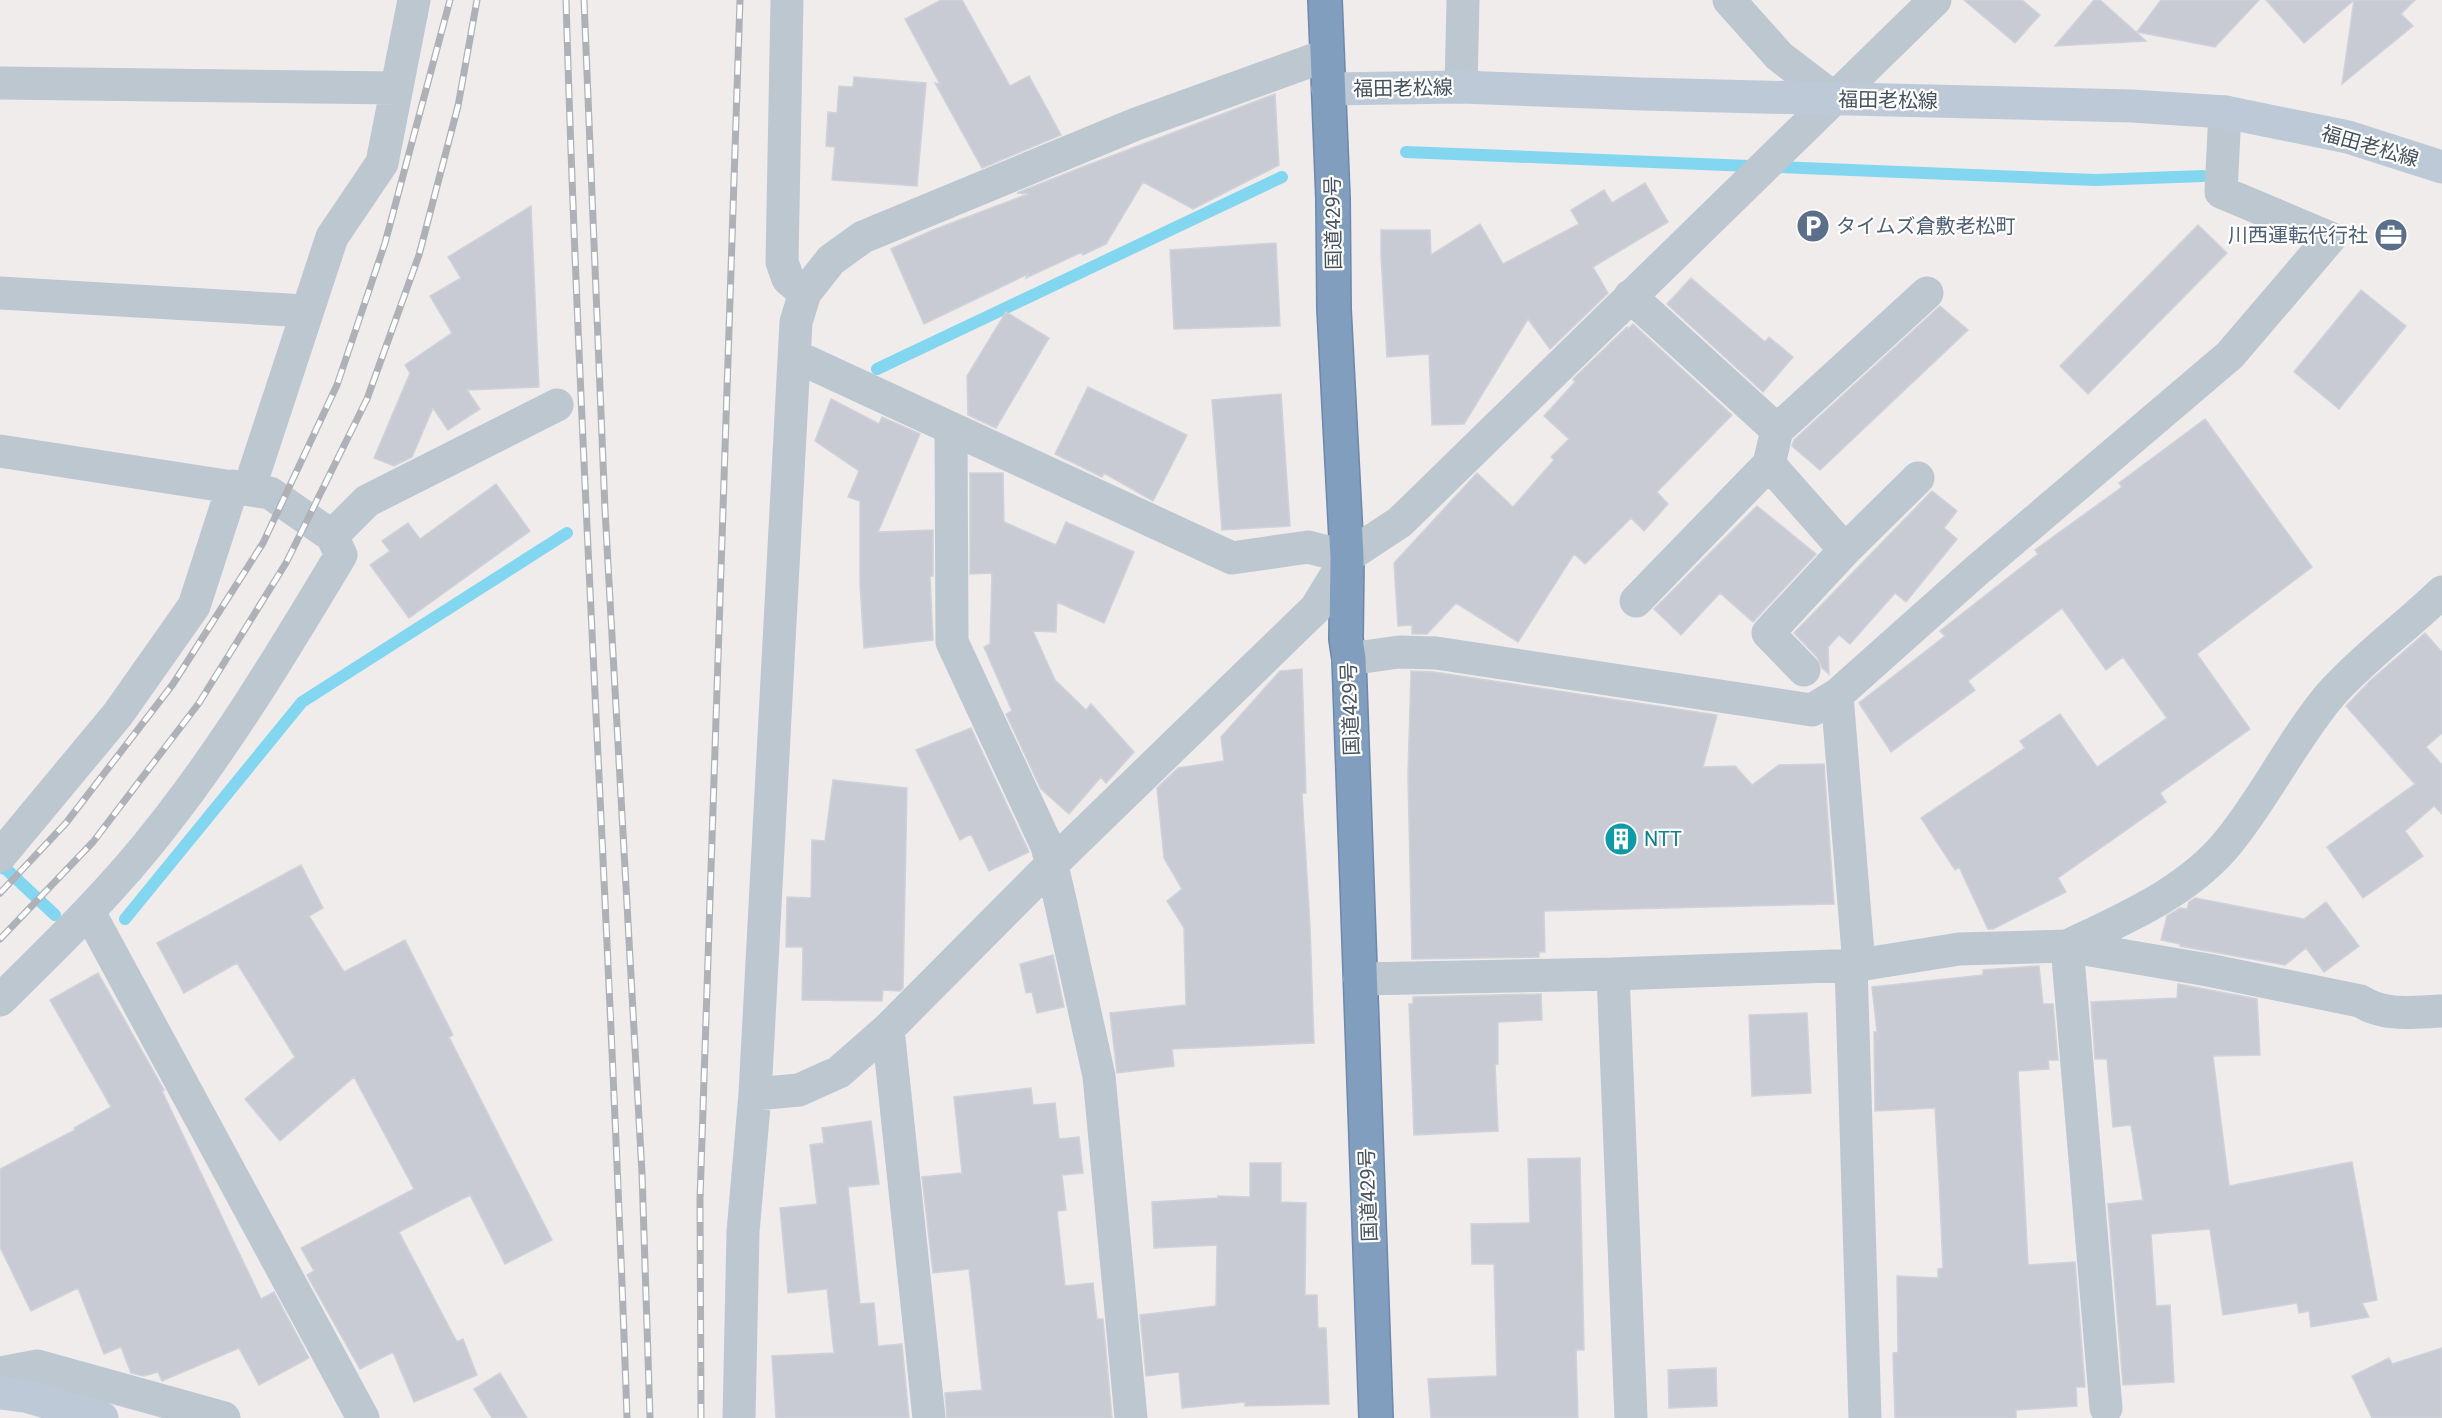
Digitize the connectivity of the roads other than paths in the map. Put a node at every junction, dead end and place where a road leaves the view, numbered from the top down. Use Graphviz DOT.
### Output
graph roads {
  1 [pos="414,0"];
  2 [pos="787,0"];
  3 [pos="1325,0"];
  4 [pos="1463,0"];
  5 [pos="1729,0"];
  6 [pos="1935,0"];
  7 [pos="1327,55"];
  8 [pos="0,83"];
  9 [pos="1461,87"];
  10 [pos="397,88"];
  11 [pos="1328,89"];
  12 [pos="1834,98"];
  13 [pos="2225,112"];
  14 [pos="2442,167"];
  15 [pos="0,293"];
  16 [pos="1926,293"];
  17 [pos="805,294"];
  18 [pos="1630,296"];
  19 [pos="306,311"];
  20 [pos="795,356"];
  21 [pos="557,405"];
  22 [pos="298,410"];
  23 [pos="951,430"];
  24 [pos="1777,430"];
  25 [pos="268,431"];
  26 [pos="0,451"];
  27 [pos="1769,464"];
  28 [pos="1918,478"];
  29 [pos="241,487"];
  30 [pos="332,536"];
  31 [pos="1845,550"];
  32 [pos="1347,556"];
  33 [pos="2442,592"];
  34 [pos="1636,601"];
  35 [pos="1349,659"];
  36 [pos="1804,670"];
  37 [pos="1837,695"];
  38 [pos="0,856"];
  39 [pos="1052,866"];
  40 [pos="89,912"];
  41 [pos="2067,946"];
  42 [pos="1855,965"];
  43 [pos="1613,974"];
  44 [pos="1360,979"];
  45 [pos="0,1000"];
  46 [pos="2442,1011"];
  47 [pos="888,1029"];
  48 [pos="755,1094"];
  49 [pos="0,1373"];
  50 [pos="0,1393"];
  51 [pos="2106,1408"];
  52 [pos="102,1418"];
  53 [pos="224,1418"];
  54 [pos="363,1418"];
  55 [pos="740,1418"];
  56 [pos="929,1418"];
  57 [pos="1131,1418"];
  58 [pos="1376,1418"];
  59 [pos="1631,1418"];
  60 [pos="1865,1418"];
  1 -- 10 [label="street"];
  2 -- 17 [label="street"];
  3 -- 7 [label="highway, 国道429号"];
  4 -- 9 [label="street"];
  5 -- 12 [label="street"];
  6 -- 12 [label="street"];
  7 -- 11 [label="highway, 国道429号"];
  7 -- 17 [label="street"];
  8 -- 10 [label="street"];
  9 -- 11 [label="main road, 福田老松線"];
  9 -- 12 [label="main road, 福田老松線"];
  10 -- 19 [label="street"];
  11 -- 32 [label="highway, 国道429号"];
  12 -- 13 [label="main road, 福田老松線"];
  12 -- 18 [label="street"];
  13 -- 14 [label="main road, 福田老松線"];
  13 -- 37 [label="street"];
  15 -- 19 [label="street"];
  16 -- 24 [label="street"];
  17 -- 20 [label="street"];
  18 -- 24 [label="street"];
  18 -- 32 [label="street"];
  19 -- 25 [label="street"];
  20 -- 23 [label="street"];
  20 -- 48 [label="street"];
  21 -- 30 [label="street"];
  22 -- 25 [label="street"];
  23 -- 32 [label="street"];
  23 -- 39 [label="street"];
  24 -- 27 [label="street"];
  25 -- 29 [label="street"];
  26 -- 29 [label="street"];
  27 -- 31 [label="street"];
  27 -- 34 [label="street"];
  28 -- 31 [label="street"];
  29 -- 30 [label="street"];
  29 -- 38 [label="street"];
  30 -- 40 [label="street"];
  31 -- 36 [label="street"];
  32 -- 35 [label="highway, 国道429号"];
  32 -- 39 [label="street"];
  33 -- 41 [label="street"];
  35 -- 37 [label="street"];
  35 -- 44 [label="highway, 国道429号"];
  37 -- 42 [label="street"];
  39 -- 47 [label="street"];
  39 -- 57 [label="street"];
  40 -- 45 [label="street"];
  40 -- 54 [label="street"];
  41 -- 42 [label="street"];
  41 -- 46 [label="street"];
  41 -- 51 [label="street"];
  42 -- 43 [label="street"];
  42 -- 60 [label="street"];
  43 -- 44 [label="street"];
  43 -- 59 [label="street"];
  44 -- 58 [label="highway, 国道429号"];
  47 -- 48 [label="street"];
  47 -- 56 [label="street"];
  48 -- 55 [label="street"];
  49 -- 53 [label="street"];
  50 -- 52 [label="main road"];
}
